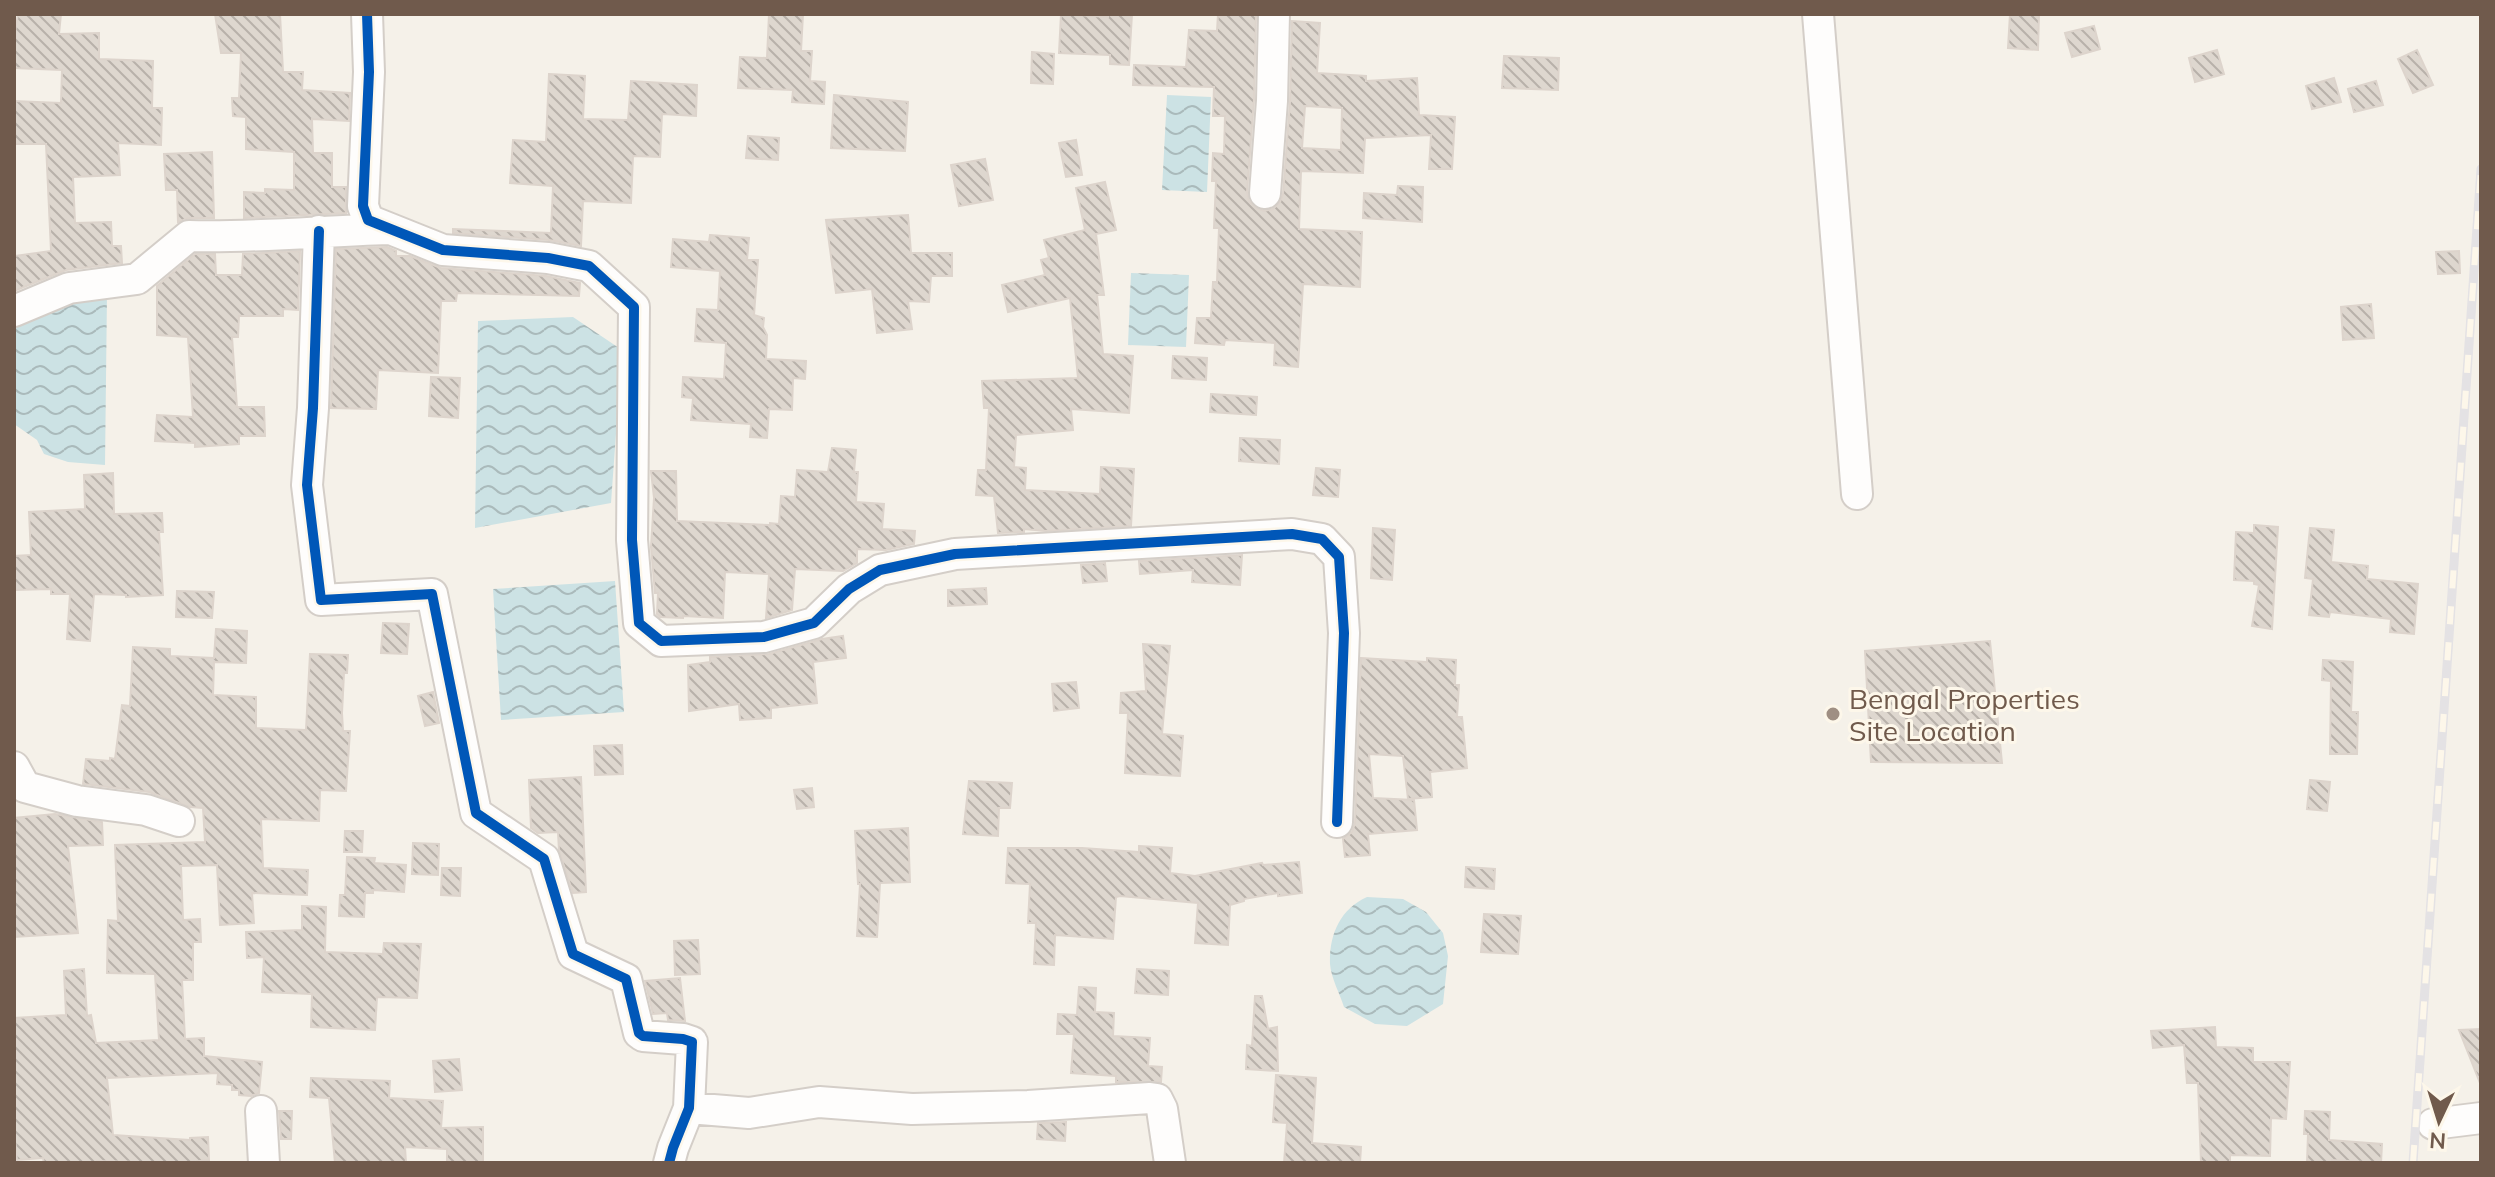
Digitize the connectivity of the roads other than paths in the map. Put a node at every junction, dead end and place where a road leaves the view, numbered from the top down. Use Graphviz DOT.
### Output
graph roads {
  1 [pos="367,14"];
  2 [pos="1274,14"];
  3 [pos="1818,14"];
  4 [pos="1265,193"];
  5 [pos="388,229"];
  6 [pos="319,231"];
  7 [pos="14,311"];
  8 [pos="1857,494"];
  9 [pos="14,767"];
  10 [pos="179,821"];
  11 [pos="1337,822"];
  12 [pos="689,1108"];
  13 [pos="261,1111"];
  14 [pos="2481,1118"];
  15 [pos="2433,1124"];
  16 [pos="264,1163"];
  17 [pos="669,1163"];
  18 [pos="1170,1163"];
  1 -- 5 [label="street"];
  2 -- 4 [label="street"];
  3 -- 8 [label="street"];
  5 -- 6 [label="street"];
  5 -- 11 [label="street"];
  6 -- 7 [label="street"];
  6 -- 12 [label="street"];
  9 -- 10 [label="street"];
  12 -- 17 [label="street"];
  12 -- 18 [label="street"];
  13 -- 16 [label="street"];
  14 -- 15 [label="street"];
}
